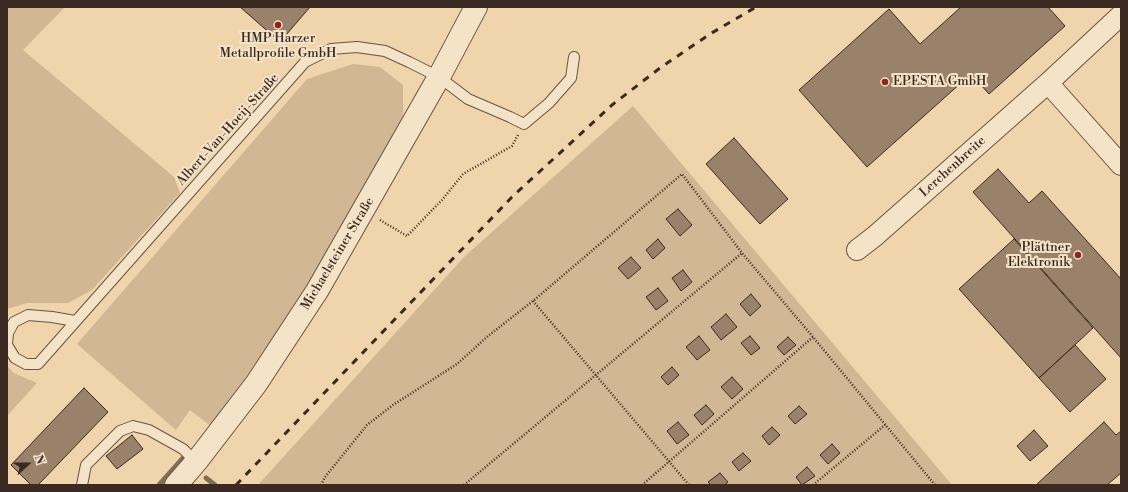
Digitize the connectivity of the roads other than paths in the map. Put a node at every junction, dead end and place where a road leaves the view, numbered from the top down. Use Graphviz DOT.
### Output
graph roads {
  1 [pos="476,7"];
  2 [pos="1121,15"];
  3 [pos="574,57"];
  4 [pos="439,78"];
  5 [pos="1048,83"];
  6 [pos="1121,165"];
  7 [pos="856,250"];
  8 [pos="75,320"];
  9 [pos="7,344"];
  10 [pos="196,462"];
  11 [pos="82,485"];
  12 [pos="176,485"];
  1 -- 4 [label="street, Michaelsteiner Straße"];
  2 -- 5 [label="street, Lerchenbreite"];
  3 -- 4 [label="lane, Albert-Van-Hoeij-Straße"];
  4 -- 8 [label="lane, Albert-Van-Hoeij-Straße"];
  4 -- 10 [label="street, Michaelsteiner Straße"];
  5 -- 6 [label="street"];
  5 -- 7 [label="street, Lerchenbreite"];
  8 -- 9 [label="lane, Albert-Van-Hoeij-Straße"];
  8 -- 9 [label="lane, Albert-Van-Hoeij-Straße"];
  10 -- 11 [label="lane"];
  10 -- 12 [label="street, Michaelsteiner Straße"];
}
